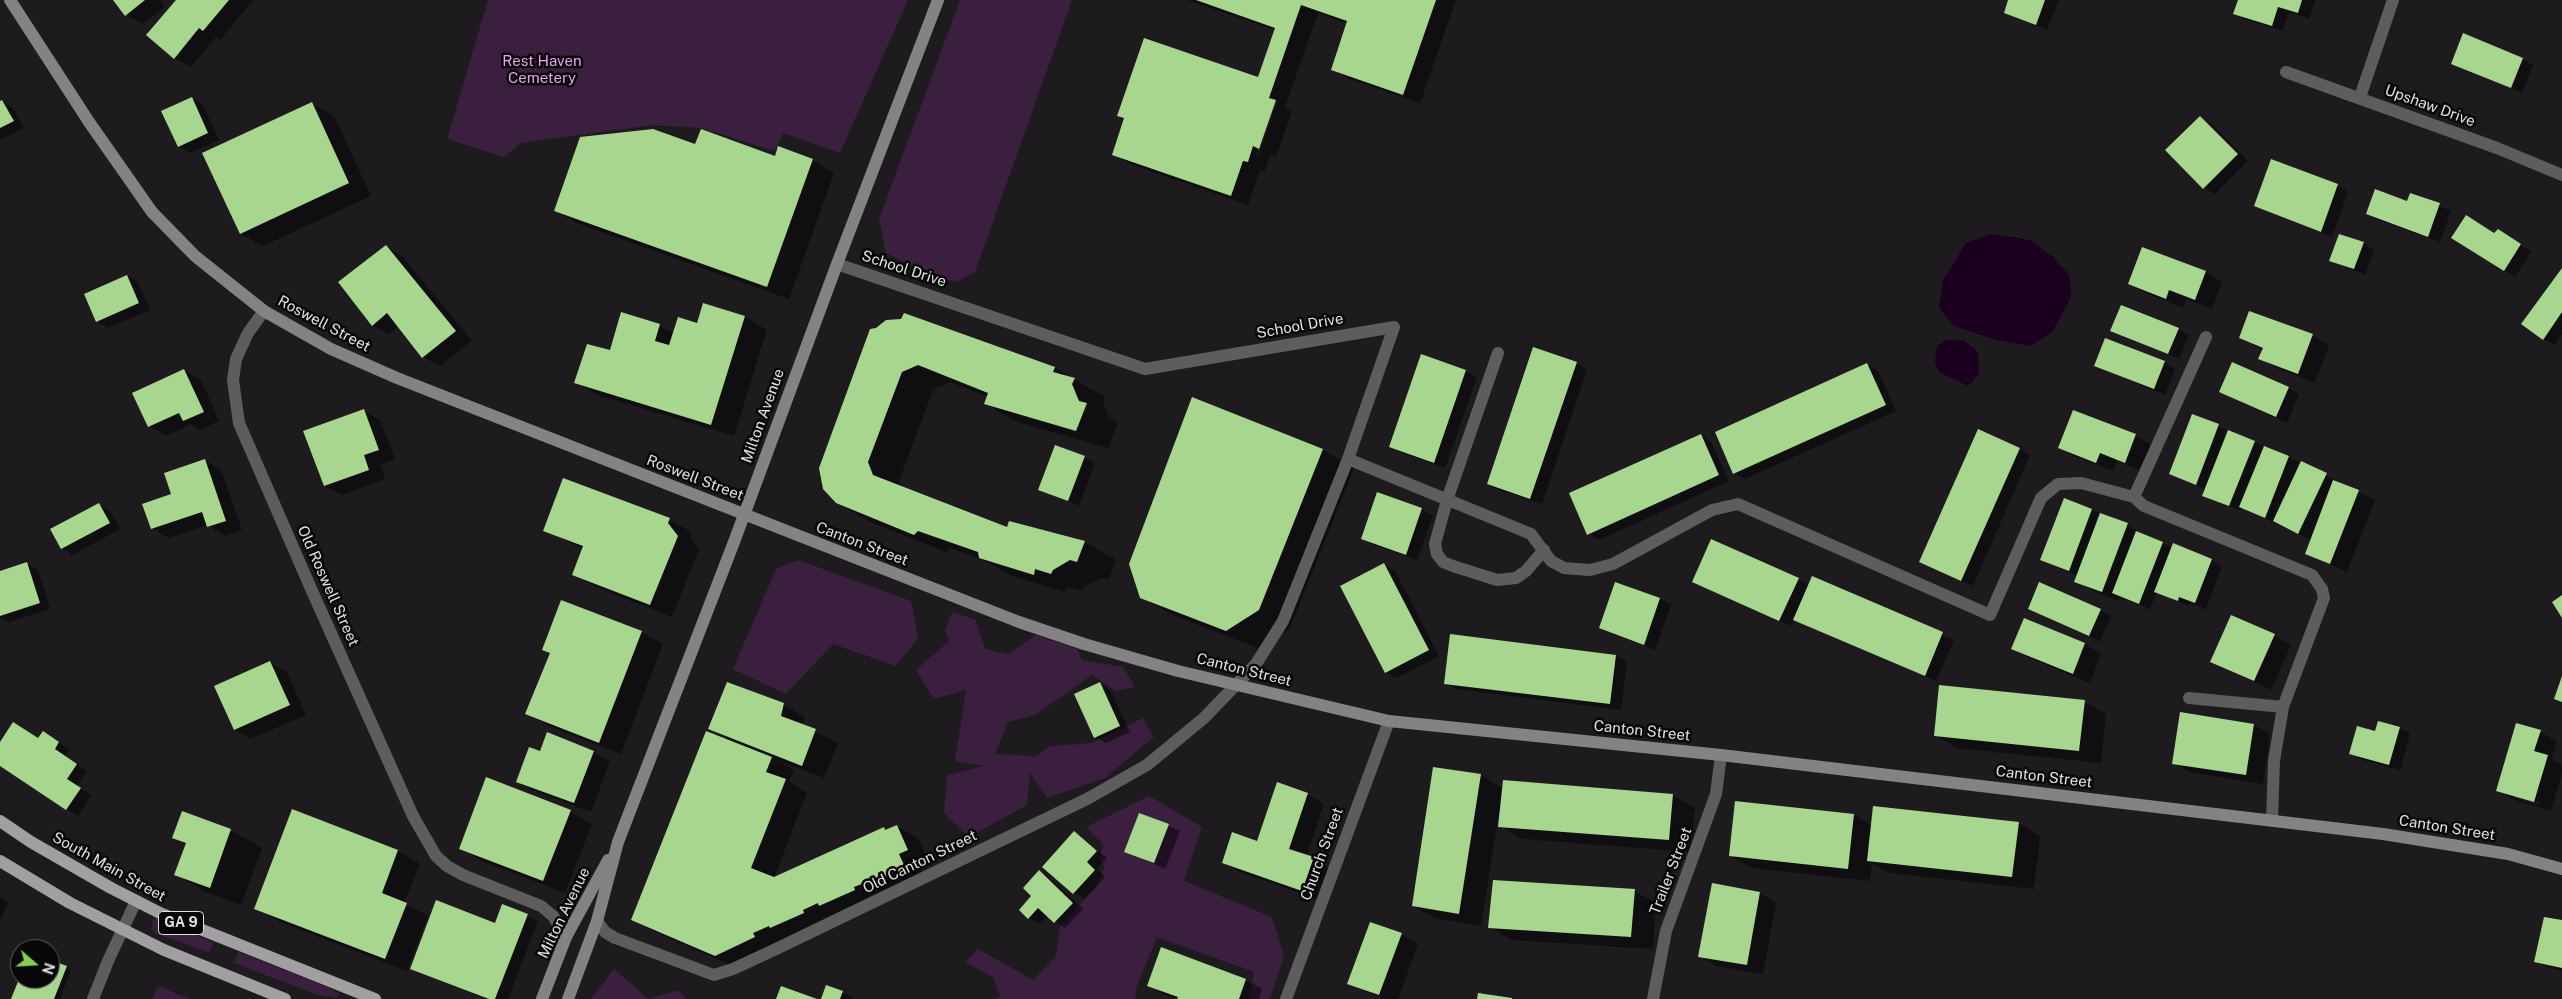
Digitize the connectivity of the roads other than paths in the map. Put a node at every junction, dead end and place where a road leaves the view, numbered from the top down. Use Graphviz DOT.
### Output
graph roads {
  1 [pos="10,0"];
  2 [pos="938,0"];
  3 [pos="2393,0"];
  4 [pos="2286,72"];
  5 [pos="2360,97"];
  6 [pos="2562,175"];
  7 [pos="837,264"];
  8 [pos="264,311"];
  9 [pos="2206,338"];
  10 [pos="1498,353"];
  11 [pos="1348,460"];
  12 [pos="2134,497"];
  13 [pos="1448,500"];
  14 [pos="744,514"];
  15 [pos="1544,550"];
  16 [pos="1236,685"];
  17 [pos="2189,698"];
  18 [pos="2283,708"];
  19 [pos="1389,721"];
  20 [pos="1721,755"];
  21 [pos="2272,820"];
  22 [pos="0,821"];
  23 [pos="618,842"];
  24 [pos="0,861"];
  25 [pos="2562,869"];
  26 [pos="136,901"];
  27 [pos="597,921"];
  28 [pos="122,930"];
  29 [pos="566,937"];
  30 [pos="93,999"];
  31 [pos="285,999"];
  32 [pos="375,999"];
  33 [pos="542,999"];
  34 [pos="568,999"];
  35 [pos="1286,999"];
  36 [pos="1653,999"];
  1 -- 8 [label="street, Roswell Street"];
  2 -- 7 [label="street, Milton Avenue"];
  3 -- 5 [label="street"];
  4 -- 5 [label="street, Upshaw Drive"];
  5 -- 6 [label="street, Upshaw Drive"];
  7 -- 11 [label="street, School Drive"];
  7 -- 14 [label="street, Milton Avenue"];
  8 -- 14 [label="street, Roswell Street"];
  8 -- 29 [label="street, Old Roswell Street"];
  9 -- 12 [label="street"];
  10 -- 13 [label="street"];
  11 -- 13 [label="street"];
  11 -- 16 [label="street, School Drive"];
  12 -- 15 [label="street"];
  12 -- 18 [label="street"];
  13 -- 15 [label="street"];
  13 -- 15 [label="street"];
  14 -- 16 [label="street, Canton Street"];
  14 -- 23 [label="street, Milton Avenue"];
  16 -- 19 [label="street, Canton Street"];
  16 -- 27 [label="street, Old Canton Street"];
  17 -- 18 [label="street"];
  18 -- 21 [label="street"];
  19 -- 20 [label="street, Canton Street"];
  19 -- 35 [label="street, Church Street"];
  20 -- 21 [label="street, Canton Street"];
  20 -- 36 [label="street, Trailer Street"];
  21 -- 25 [label="street, Canton Street"];
  22 -- 26 [label="main road, South Main Street / GA 9"];
  23 -- 27 [label="street, Milton Avenue"];
  23 -- 29 [label="street, Milton Avenue"];
  24 -- 28 [label="main road, GA 9"];
  26 -- 28 [label="street"];
  26 -- 32 [label="main road, South Main Street / GA 9"];
  27 -- 34 [label="street, Milton Avenue"];
  28 -- 30 [label="street"];
  28 -- 31 [label="main road, GA 9"];
  29 -- 33 [label="street, Milton Avenue"];
}
